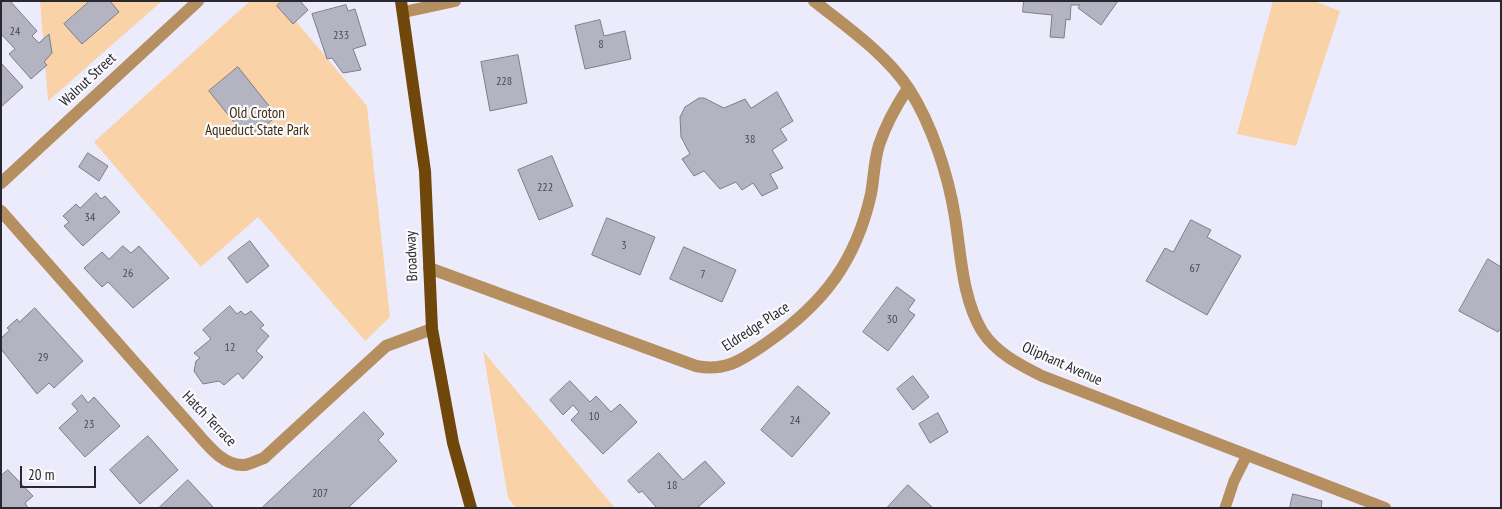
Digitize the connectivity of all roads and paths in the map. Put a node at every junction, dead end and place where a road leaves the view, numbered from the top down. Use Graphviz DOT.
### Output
graph roads {
  1 [pos="198,1"];
  2 [pos="455,1"];
  3 [pos="814,1"];
  4 [pos="402,7"];
  5 [pos="908,88"];
  6 [pos="1,183"];
  7 [pos="1,211"];
  8 [pos="429,268"];
  9 [pos="432,329"];
  10 [pos="1248,455"];
  11 [pos="470,508"];
  12 [pos="1225,508"];
  13 [pos="1385,508"];
  1 -- 6 [label="street, Walnut Street"];
  2 -- 4 [label="street"];
  3 -- 5 [label="street, Oliphant Avenue"];
  4 -- 8 [label="main road, Broadway"];
  5 -- 8 [label="street, Eldredge Place"];
  5 -- 10 [label="street, Oliphant Avenue"];
  7 -- 9 [label="street, Hatch Terrace"];
  8 -- 9 [label="main road, Broadway"];
  9 -- 11 [label="main road, Broadway"];
  10 -- 12 [label="lane"];
  10 -- 13 [label="street, Oliphant Avenue"];
}
